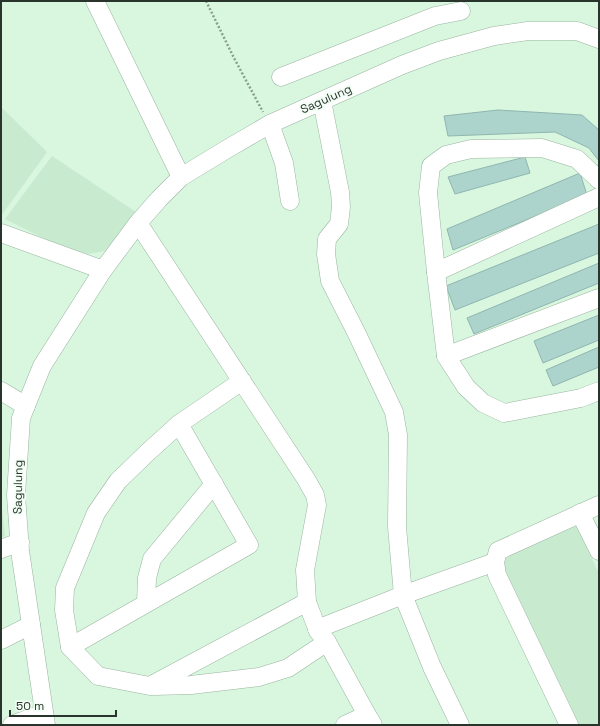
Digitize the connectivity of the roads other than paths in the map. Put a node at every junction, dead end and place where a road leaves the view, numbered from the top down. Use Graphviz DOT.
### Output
graph roads {
  1 [pos="95,1"];
  2 [pos="433,8"];
  3 [pos="461,11"];
  4 [pos="599,39"];
  5 [pos="281,76"];
  6 [pos="322,101"];
  7 [pos="270,124"];
  8 [pos="181,177"];
  9 [pos="599,180"];
  10 [pos="599,197"];
  11 [pos="290,201"];
  12 [pos="138,223"];
  13 [pos="1,233"];
  14 [pos="103,270"];
  15 [pos="436,272"];
  16 [pos="599,298"];
  17 [pos="446,356"];
  18 [pos="242,381"];
  19 [pos="1,391"];
  20 [pos="599,391"];
  21 [pos="26,406"];
  22 [pos="179,424"];
  23 [pos="214,484"];
  24 [pos="599,505"];
  25 [pos="580,513"];
  26 [pos="20,542"];
  27 [pos="1,549"];
  28 [pos="599,551"];
  29 [pos="495,562"];
  30 [pos="403,594"];
  31 [pos="307,602"];
  32 [pos="146,603"];
  33 [pos="31,626"];
  34 [pos="322,635"];
  35 [pos="1,640"];
  36 [pos="70,647"];
  37 [pos="150,686"];
  38 [pos="45,719"];
  39 [pos="370,720"];
  40 [pos="12,725"];
  41 [pos="345,725"];
  42 [pos="460,725"];
  43 [pos="569,725"];
  1 -- 8 [label="street"];
  2 -- 3 [label="street"];
  2 -- 5 [label="street"];
  4 -- 6 [label="street, Sagulung"];
  6 -- 7 [label="street, Sagulung"];
  6 -- 30 [label="street"];
  7 -- 8 [label="street, Sagulung"];
  7 -- 11 [label="street"];
  8 -- 12 [label="street, Sagulung"];
  9 -- 15 [label="street"];
  10 -- 15 [label="street"];
  12 -- 14 [label="street, Sagulung"];
  12 -- 18 [label="street"];
  13 -- 14 [label="street"];
  14 -- 21 [label="street, Sagulung"];
  15 -- 17 [label="street"];
  16 -- 17 [label="street"];
  17 -- 20 [label="street"];
  18 -- 22 [label="street"];
  18 -- 31 [label="street"];
  19 -- 21 [label="street"];
  21 -- 26 [label="street, Sagulung"];
  22 -- 23 [label="street"];
  22 -- 36 [label="street"];
  23 -- 32 [label="street"];
  23 -- 32 [label="street"];
  24 -- 25 [label="street"];
  25 -- 28 [label="street"];
  25 -- 29 [label="street"];
  26 -- 27 [label="street"];
  26 -- 33 [label="street, Sagulung"];
  29 -- 30 [label="street"];
  29 -- 43 [label="street"];
  30 -- 34 [label="street"];
  30 -- 42 [label="street"];
  31 -- 34 [label="street"];
  31 -- 37 [label="street"];
  32 -- 36 [label="street"];
  33 -- 35 [label="street"];
  33 -- 38 [label="street, Sagulung"];
  34 -- 37 [label="street"];
  34 -- 39 [label="street"];
  36 -- 37 [label="street"];
  38 -- 40 [label="street"];
  39 -- 41 [label="street"];
}
